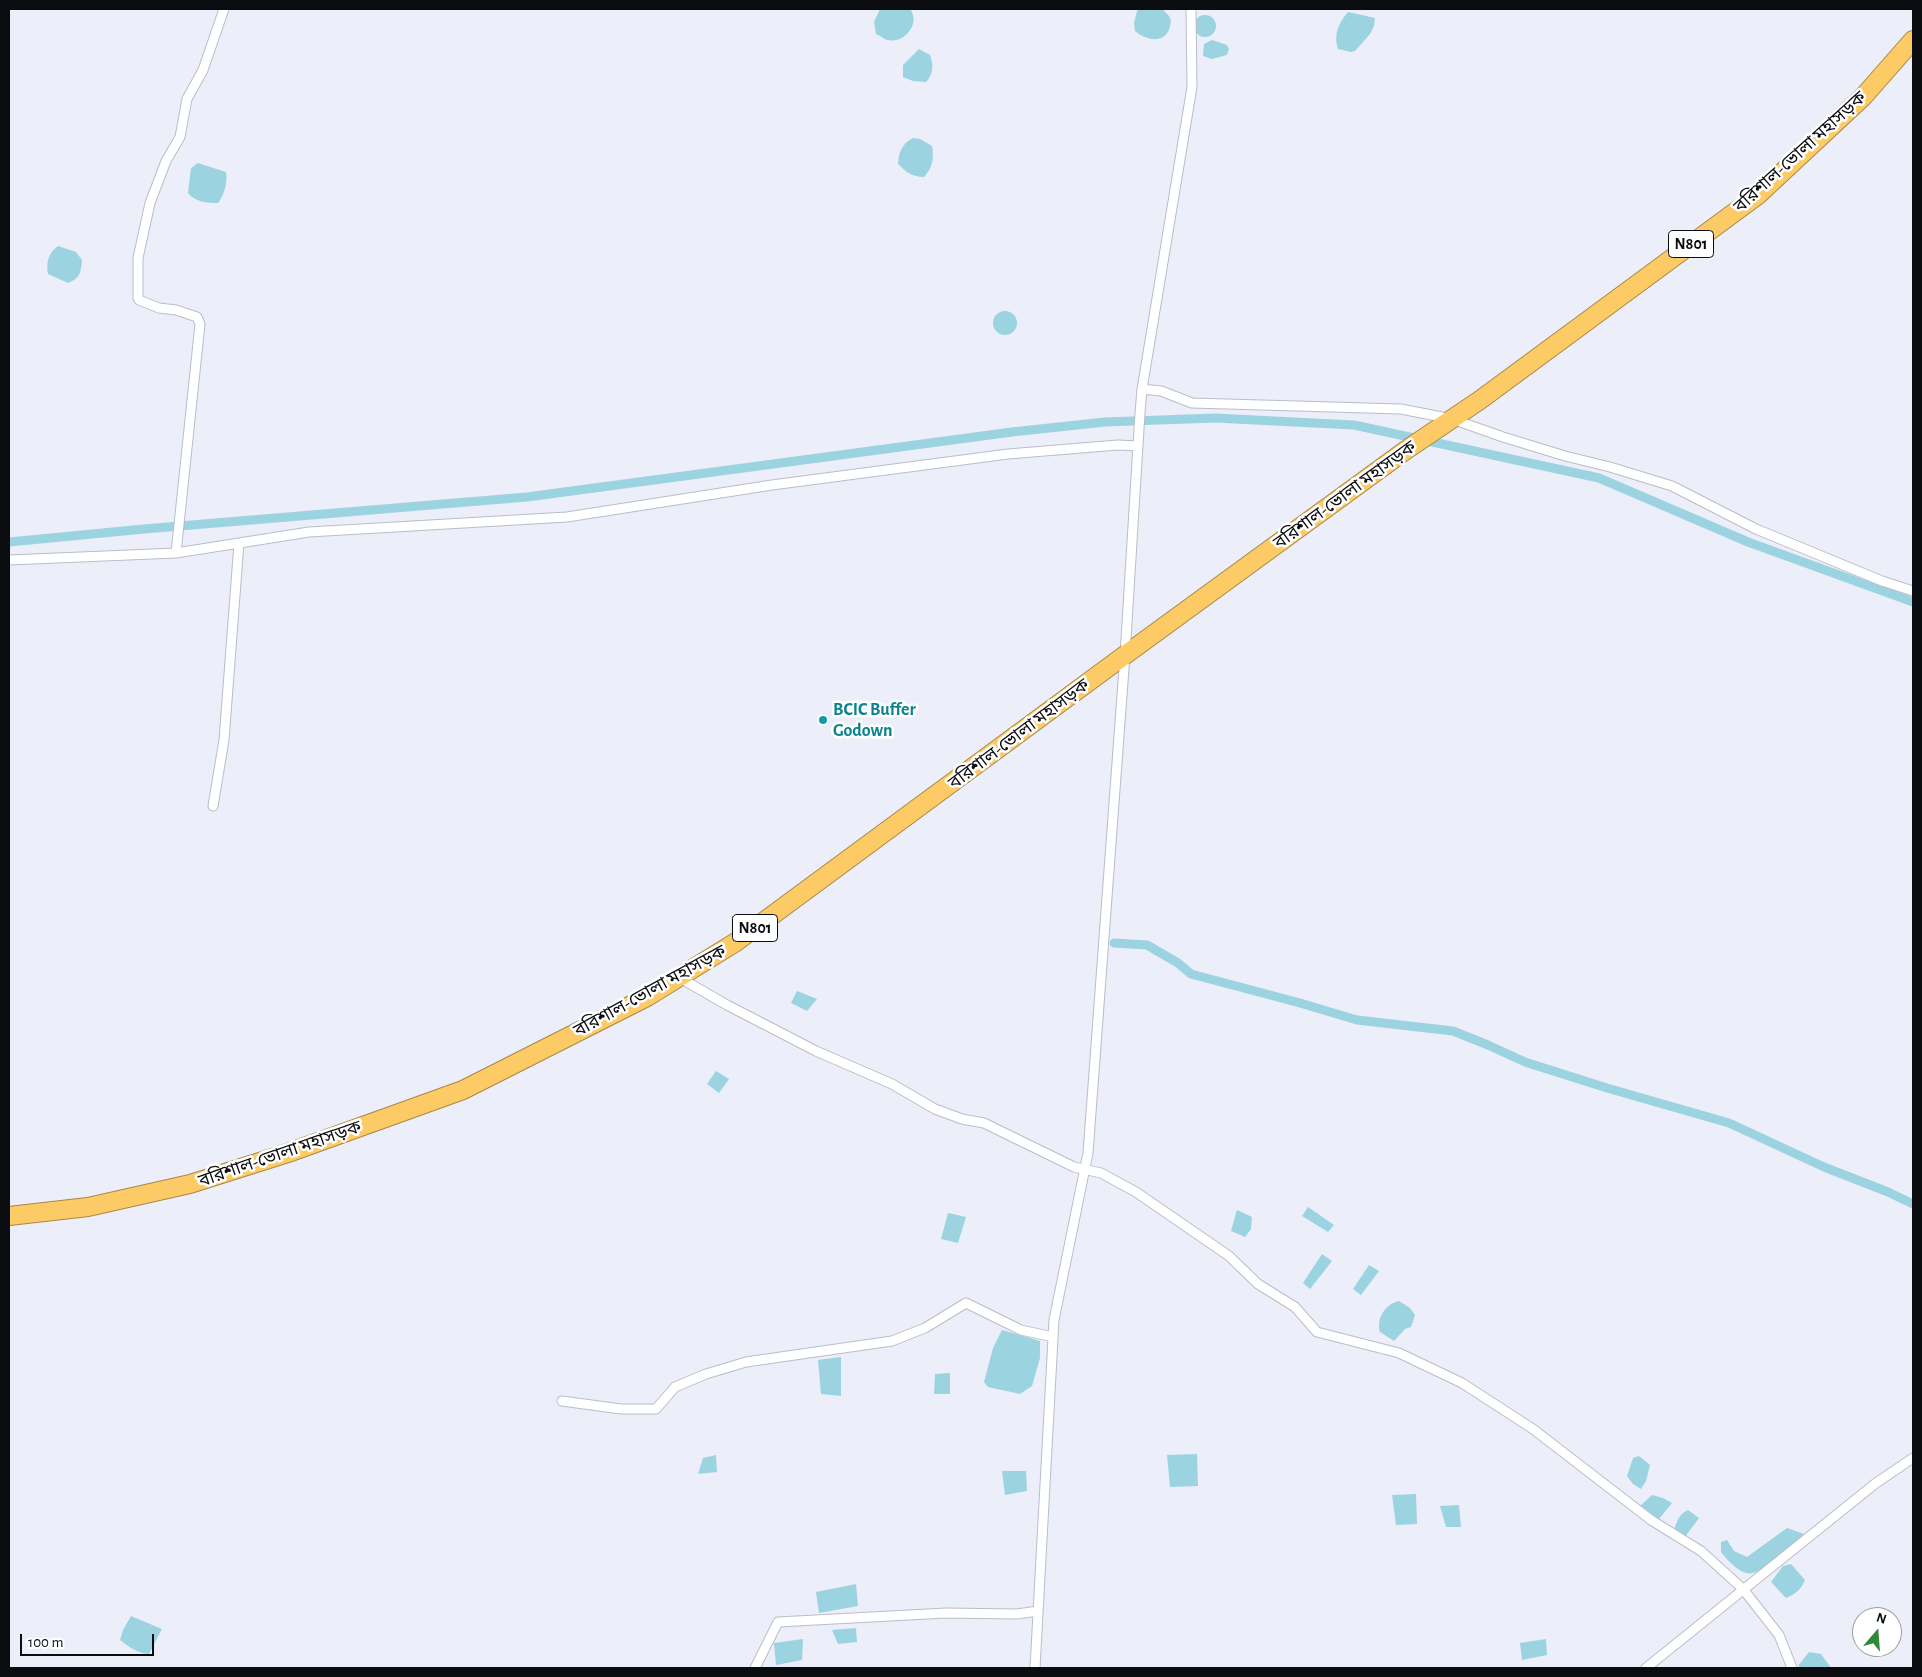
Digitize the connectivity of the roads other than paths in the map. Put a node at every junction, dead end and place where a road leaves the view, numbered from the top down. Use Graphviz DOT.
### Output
graph roads {
  1 [pos="224,9"];
  2 [pos="1191,9"];
  3 [pos="1913,40"];
  4 [pos="1142,388"];
  5 [pos="1450,420"];
  6 [pos="1138,441"];
  7 [pos="239,543"];
  8 [pos="176,553"];
  9 [pos="9,560"];
  10 [pos="1913,591"];
  11 [pos="1125,655"];
  12 [pos="213,806"];
  13 [pos="680,978"];
  14 [pos="1085,1169"];
  15 [pos="9,1216"];
  16 [pos="1053,1337"];
  17 [pos="562,1401"];
  18 [pos="1913,1458"];
  19 [pos="1743,1590"];
  20 [pos="1038,1612"];
  21 [pos="755,1668"];
  22 [pos="1035,1668"];
  23 [pos="1646,1668"];
  24 [pos="1792,1668"];
  1 -- 8 [label="street"];
  2 -- 4 [label="street"];
  3 -- 5 [label="highway, বরিশাল-ভোলা মহাসড়ক / N801"];
  4 -- 5 [label="street"];
  4 -- 6 [label="street"];
  5 -- 10 [label="street"];
  5 -- 11 [label="highway, বরিশাল-ভোলা মহাসড়ক / N801"];
  6 -- 7 [label="street"];
  6 -- 11 [label="street"];
  7 -- 8 [label="street"];
  7 -- 12 [label="street"];
  8 -- 9 [label="street"];
  11 -- 13 [label="highway, বরিশাল-ভোলা মহাসড়ক / N801"];
  11 -- 14 [label="street"];
  13 -- 14 [label="street"];
  13 -- 15 [label="highway, বরিশাল-ভোলা মহাসড়ক / N801"];
  14 -- 16 [label="street"];
  14 -- 19 [label="street"];
  16 -- 17 [label="street"];
  16 -- 20 [label="street"];
  18 -- 19 [label="street"];
  19 -- 23 [label="street"];
  19 -- 24 [label="street"];
  20 -- 21 [label="street"];
  20 -- 22 [label="street"];
}
